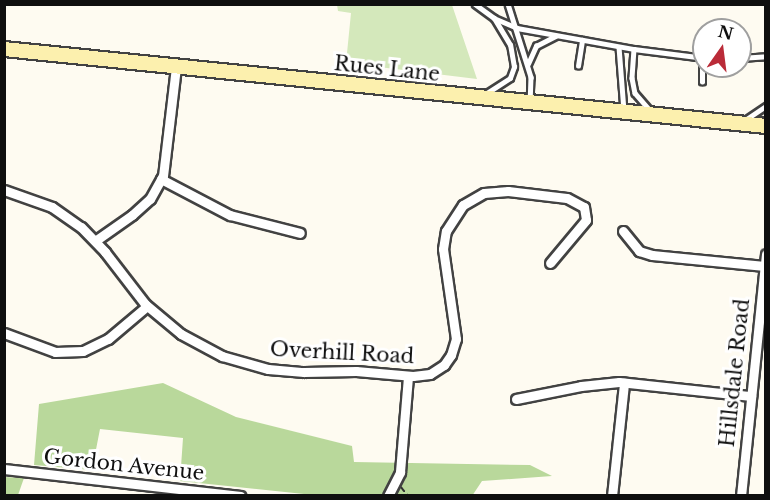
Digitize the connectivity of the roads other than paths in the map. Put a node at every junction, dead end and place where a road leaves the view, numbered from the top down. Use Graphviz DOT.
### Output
graph roads {
  1 [pos="508,4"];
  2 [pos="475,5"];
  3 [pos="494,18"];
  4 [pos="517,28"];
  5 [pos="558,35"];
  6 [pos="582,40"];
  7 [pos="620,46"];
  8 [pos="4,49"];
  9 [pos="634,49"];
  10 [pos="692,57"];
  11 [pos="528,66"];
  12 [pos="578,66"];
  13 [pos="176,67"];
  14 [pos="702,78"];
  15 [pos="702,81"];
  16 [pos="476,97"];
  17 [pos="530,103"];
  18 [pos="765,106"];
  19 [pos="625,112"];
  20 [pos="657,115"];
  21 [pos="739,124"];
  22 [pos="765,126"];
  23 [pos="161,179"];
  24 [pos="4,190"];
  25 [pos="623,231"];
  26 [pos="300,233"];
  27 [pos="95,241"];
  28 [pos="765,254"];
  29 [pos="550,263"];
  30 [pos="764,266"];
  31 [pos="147,306"];
  32 [pos="4,333"];
  33 [pos="408,376"];
  34 [pos="624,383"];
  35 [pos="751,396"];
  36 [pos="516,399"];
  37 [pos="4,469"];
  38 [pos="212,494"];
  39 [pos="240,495"];
  40 [pos="388,495"];
  41 [pos="612,495"];
  42 [pos="741,495"];
  1 -- 4 [label="lane"];
  2 -- 3 [label="lane"];
  3 -- 4 [label="lane"];
  3 -- 16 [label="lane"];
  4 -- 5 [label="lane"];
  4 -- 11 [label="lane"];
  5 -- 6 [label="lane"];
  5 -- 11 [label="lane"];
  6 -- 7 [label="lane"];
  6 -- 12 [label="lane"];
  7 -- 9 [label="lane"];
  7 -- 19 [label="lane"];
  8 -- 13 [label="main road, Rues Lane"];
  9 -- 10 [label="lane"];
  9 -- 20 [label="lane"];
  11 -- 17 [label="lane"];
  13 -- 16 [label="main road, Rues Lane"];
  13 -- 23 [label="street"];
  14 -- 15 [label="lane"];
  16 -- 17 [label="main road, Rues Lane"];
  17 -- 19 [label="main road, Rues Lane"];
  18 -- 21 [label="lane"];
  19 -- 20 [label="main road, Rues Lane"];
  20 -- 21 [label="main road, Rues Lane"];
  21 -- 22 [label="main road, Rues Lane"];
  23 -- 26 [label="street"];
  23 -- 27 [label="street"];
  24 -- 27 [label="street, Overhill Road"];
  25 -- 30 [label="street"];
  27 -- 31 [label="street, Overhill Road"];
  28 -- 30 [label="street, Hillsdale Road"];
  29 -- 33 [label="street, Overhill Road"];
  30 -- 35 [label="street, Hillsdale Road"];
  31 -- 32 [label="street"];
  31 -- 33 [label="street, Overhill Road"];
  33 -- 40 [label="street"];
  34 -- 35 [label="street"];
  34 -- 36 [label="street"];
  34 -- 41 [label="street"];
  35 -- 42 [label="street, Hillsdale Road"];
  37 -- 38 [label="street, Gordon Avenue"];
  38 -- 39 [label="street, Gordon Avenue"];
}
